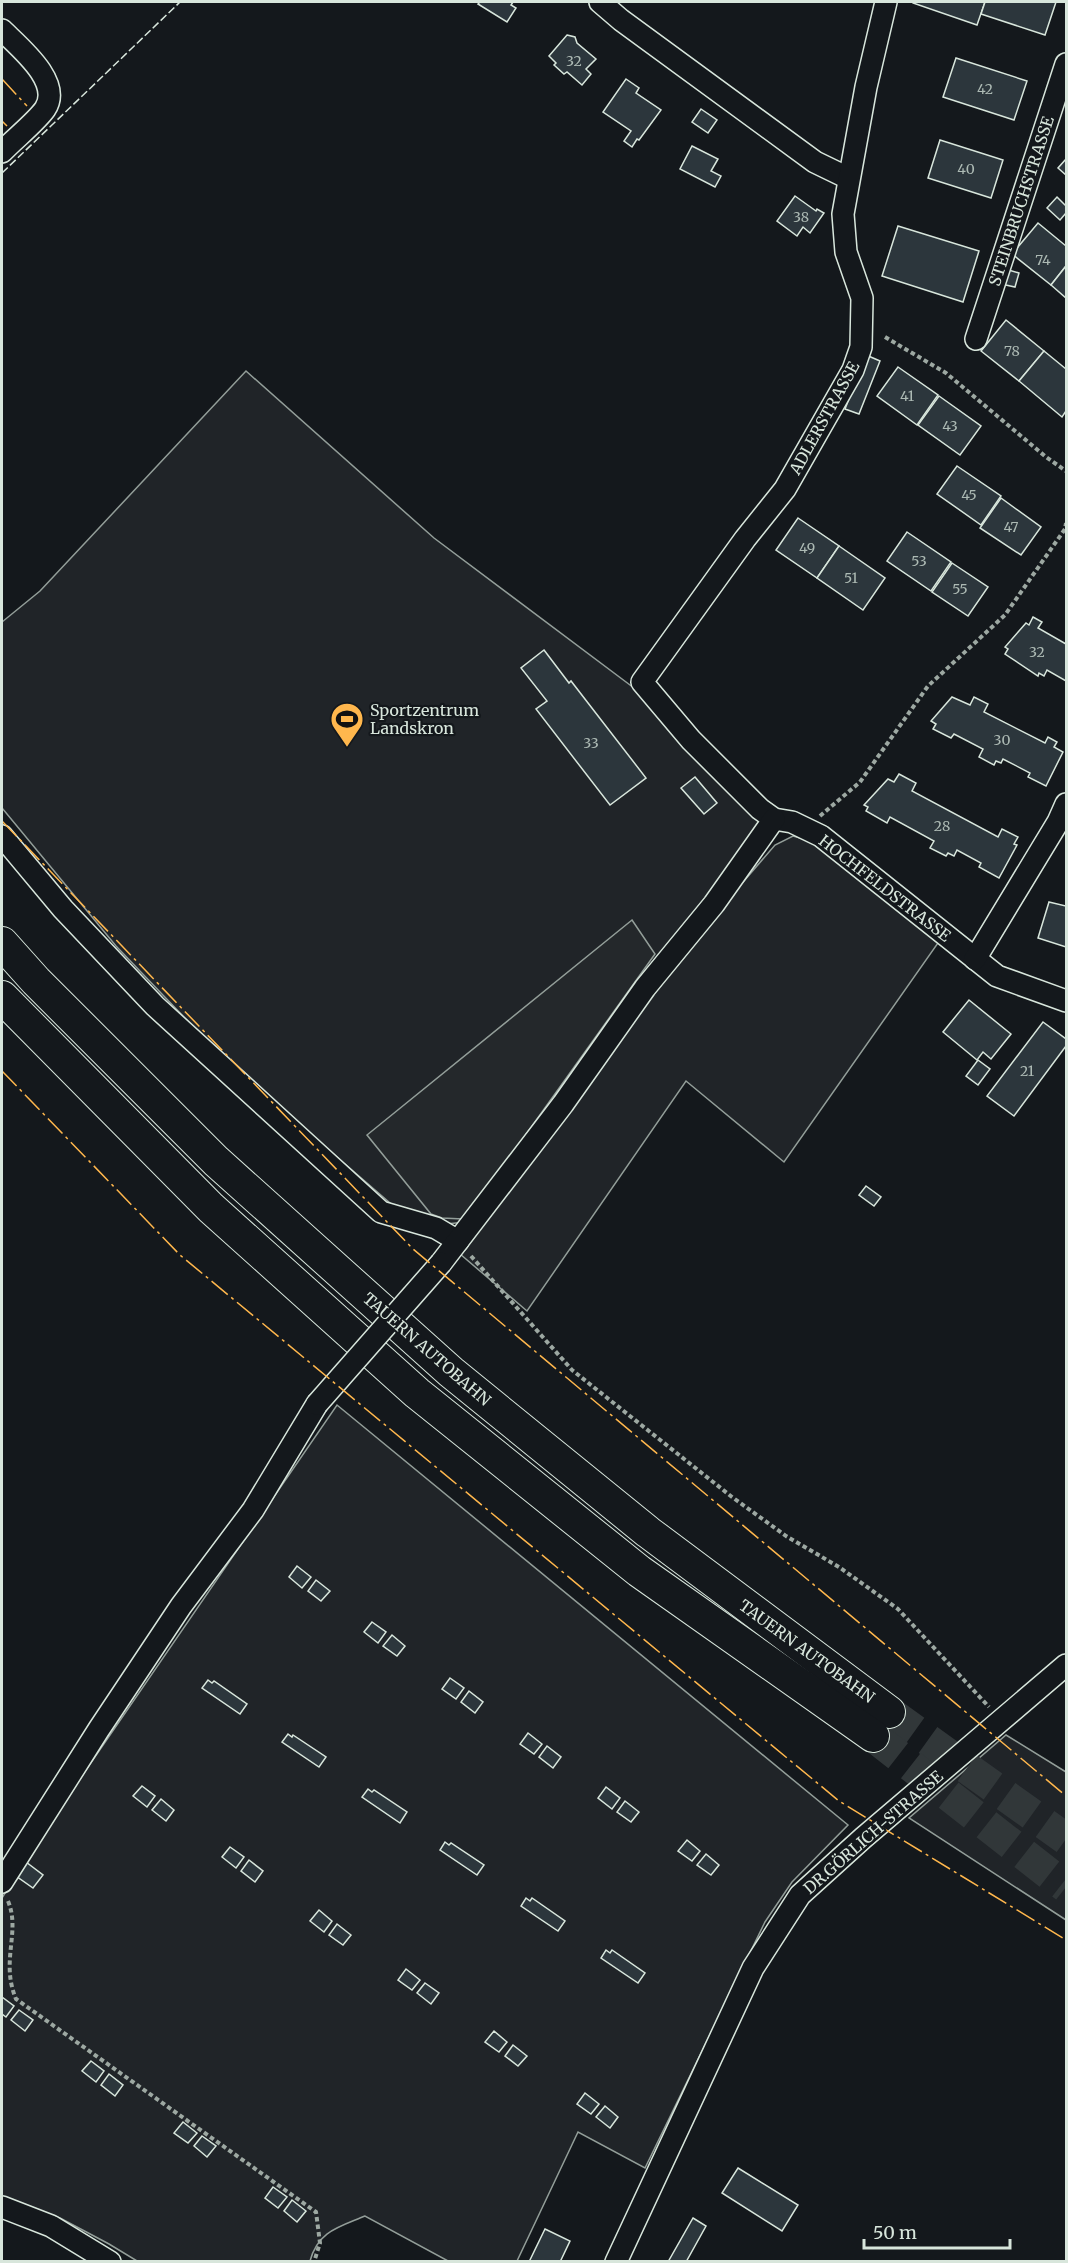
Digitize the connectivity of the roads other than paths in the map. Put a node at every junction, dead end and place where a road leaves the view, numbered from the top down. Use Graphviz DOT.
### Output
graph roads {
  1 [pos="600,2"];
  2 [pos="886,2"];
  3 [pos="2,30"];
  4 [pos="1066,64"];
  5 [pos="2,152"];
  6 [pos="848,178"];
  7 [pos="976,339"];
  8 [pos="642,682"];
  9 [pos="1066,804"];
  10 [pos="774,819"];
  11 [pos="2,836"];
  12 [pos="2,943"];
  13 [pos="975,959"];
  14 [pos="2,997"];
  15 [pos="1066,1001"];
  16 [pos="458,1241"];
  17 [pos="1066,1665"];
  18 [pos="4,1889"];
  19 [pos="2,2208"];
  20 [pos="110,2262"];
  21 [pos="616,2262"];
  1 -- 6 [label="street"];
  2 -- 6 [label="street, ADLERSTRASSE"];
  3 -- 5 [label="street"];
  4 -- 7 [label="street, STEINBRUCHSTRASSE"];
  6 -- 8 [label="street, ADLERSTRASSE"];
  8 -- 10 [label="street, HOCHFELDSTRASSE"];
  9 -- 13 [label="street"];
  10 -- 13 [label="street, HOCHFELDSTRASSE"];
  10 -- 16 [label="street"];
  11 -- 16 [label="street"];
  12 -- 14 [label="highway, TAUERN AUTOBAHN"];
  13 -- 15 [label="street, HOCHFELDSTRASSE"];
  16 -- 18 [label="street, bridge"];
  17 -- 21 [label="street, DR.GÖRLICH-STRASSE"];
  19 -- 20 [label="street"];
}
